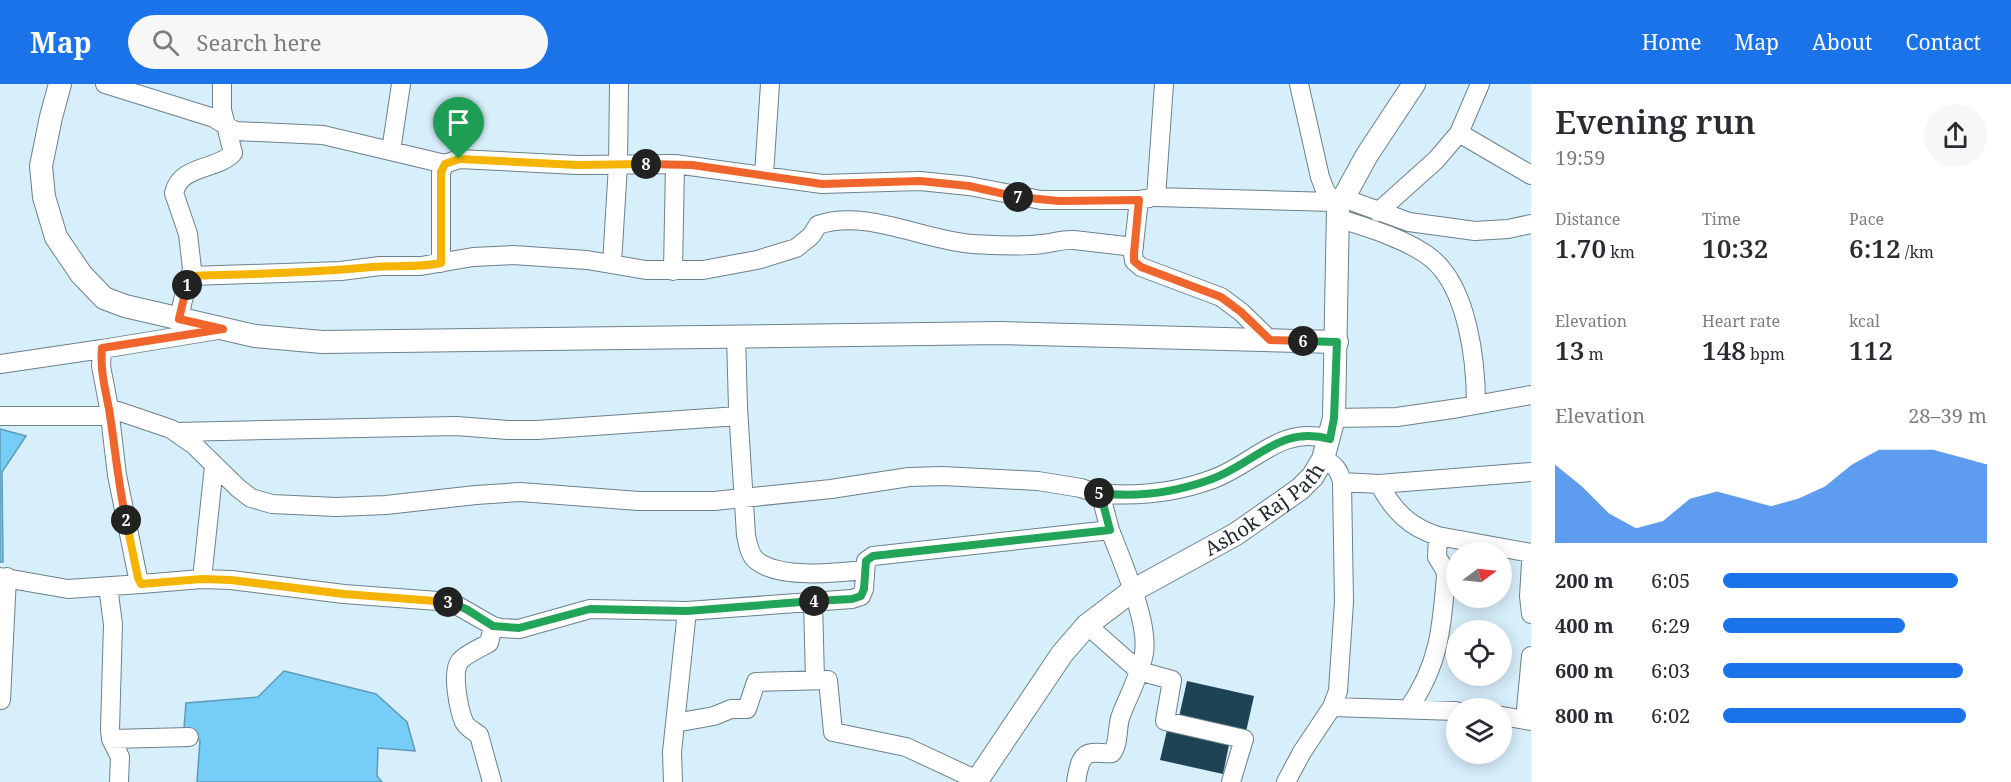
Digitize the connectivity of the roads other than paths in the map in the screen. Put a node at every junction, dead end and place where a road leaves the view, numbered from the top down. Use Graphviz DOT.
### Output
graph roads {
  1 [pos="60,84"];
  2 [pos="105,84"];
  3 [pos="222,84"];
  4 [pos="400,84"];
  5 [pos="619,84"];
  6 [pos="770,84"];
  7 [pos="1164,84"];
  8 [pos="1299,84"];
  9 [pos="1414,84"];
  10 [pos="1480,84"];
  11 [pos="225,126"];
  12 [pos="1459,133"];
  13 [pos="391,151"];
  14 [pos="445,164"];
  15 [pos="675,164"];
  16 [pos="618,165"];
  17 [pos="764,175"];
  18 [pos="1531,175"];
  19 [pos="1148,199"];
  20 [pos="1338,206"];
  21 [pos="1378,212"];
  22 [pos="1531,224"];
  23 [pos="1134,247"];
  24 [pos="441,263"];
  25 [pos="612,264"];
  26 [pos="673,271"];
  27 [pos="191,276"];
  28 [pos="179,319"];
  29 [pos="223,329"];
  30 [pos="736,336"];
  31 [pos="1270,340"];
  32 [pos="1337,342"];
  33 [pos="102,348"];
  34 [pos="0,364"];
  35 [pos="1531,395"];
  36 [pos="1476,405"];
  37 [pos="109,412"];
  38 [pos="0,416"];
  39 [pos="738,416"];
  40 [pos="176,432"];
  41 [pos="1329,439"];
  42 [pos="214,466"];
  43 [pos="1531,472"];
  44 [pos="1342,482"];
  45 [pos="1379,484"];
  46 [pos="1095,493"];
  47 [pos="744,497"];
  48 [pos="1110,530"];
  49 [pos="1438,536"];
  50 [pos="1531,553"];
  51 [pos="1531,563"];
  52 [pos="864,570"];
  53 [pos="3,577"];
  54 [pos="202,579"];
  55 [pos="141,584"];
  56 [pos="108,587"];
  57 [pos="1132,591"];
  58 [pos="813,602"];
  59 [pos="687,611"];
  60 [pos="1531,614"];
  61 [pos="1087,625"];
  62 [pos="493,626"];
  63 [pos="1531,656"];
  64 [pos="1139,671"];
  65 [pos="815,680"];
  66 [pos="1,700"];
  67 [pos="1332,707"];
  68 [pos="1408,709"];
  69 [pos="1446,711"];
  70 [pos="1512,718"];
  71 [pos="1528,720"];
  72 [pos="675,723"];
  73 [pos="189,737"];
  74 [pos="111,739"];
  75 [pos="976,781"];
  76 [pos="119,782"];
  77 [pos="492,782"];
  78 [pos="673,782"];
  79 [pos="1076,782"];
  80 [pos="1231,782"];
  81 [pos="1286,782"];
  1 -- 28 [label="main road"];
  2 -- 11 [label="street"];
  3 -- 11 [label="street"];
  4 -- 13 [label="street"];
  5 -- 16 [label="street"];
  6 -- 17 [label="street"];
  7 -- 19 [label="street"];
  8 -- 20 [label="street"];
  9 -- 20 [label="main road"];
  10 -- 12 [label="street"];
  11 -- 13 [label="street"];
  11 -- 27 [label="street"];
  12 -- 18 [label="street"];
  12 -- 21 [label="street"];
  13 -- 14 [label="street"];
  14 -- 16 [label="street"];
  14 -- 24 [label="street"];
  15 -- 16 [label="street"];
  15 -- 17 [label="street"];
  15 -- 26 [label="street"];
  16 -- 25 [label="street"];
  17 -- 19 [label="street"];
  19 -- 20 [label="street"];
  19 -- 23 [label="street"];
  20 -- 21 [label="street"];
  20 -- 32 [label="main road"];
  20 -- 36 [label="street"];
  21 -- 22 [label="street"];
  23 -- 26 [label="street"];
  23 -- 31 [label="street"];
  24 -- 25 [label="street"];
  24 -- 27 [label="street"];
  25 -- 26 [label="street"];
  27 -- 28 [label="street"];
  28 -- 29 [label="main road"];
  29 -- 30 [label="main road"];
  29 -- 33 [label="street"];
  30 -- 31 [label="main road"];
  30 -- 39 [label="street"];
  31 -- 32 [label="main road"];
  32 -- 41 [label="main road"];
  33 -- 34 [label="street"];
  33 -- 37 [label="street"];
  35 -- 36 [label="street"];
  36 -- 41 [label="street"];
  37 -- 38 [label="street"];
  37 -- 40 [label="street"];
  37 -- 55 [label="street"];
  39 -- 40 [label="street"];
  39 -- 47 [label="street"];
  40 -- 42 [label="street"];
  41 -- 44 [label="street"];
  41 -- 46 [label="street"];
  41 -- 57 [label="main road, Ashok Raj Path"];
  42 -- 47 [label="street"];
  42 -- 54 [label="street"];
  43 -- 45 [label="street"];
  44 -- 45 [label="street"];
  44 -- 67 [label="street"];
  45 -- 49 [label="street"];
  46 -- 47 [label="street"];
  46 -- 48 [label="street"];
  47 -- 52 [label="street"];
  48 -- 52 [label="street"];
  48 -- 57 [label="street"];
  49 -- 50 [label="street"];
  49 -- 68 [label="street"];
  51 -- 60 [label="street"];
  52 -- 58 [label="street"];
  53 -- 56 [label="street"];
  53 -- 66 [label="street"];
  54 -- 55 [label="street"];
  54 -- 62 [label="street"];
  55 -- 56 [label="street"];
  56 -- 74 [label="street"];
  57 -- 61 [label="main road, Ashok Raj Path"];
  57 -- 64 [label="street"];
  58 -- 59 [label="street"];
  58 -- 65 [label="street"];
  59 -- 62 [label="street"];
  59 -- 72 [label="street"];
  61 -- 64 [label="street"];
  61 -- 75 [label="main road, Ashok Raj Path"];
  62 -- 77 [label="street"];
  63 -- 71 [label="street"];
  64 -- 79 [label="street"];
  64 -- 80 [label="street"];
  65 -- 72 [label="street"];
  65 -- 75 [label="street"];
  67 -- 68 [label="street"];
  67 -- 81 [label="street"];
  68 -- 69 [label="street"];
  70 -- 71 [label="street"];
  72 -- 78 [label="street"];
  73 -- 74 [label="street"];
  74 -- 76 [label="street"];
}
